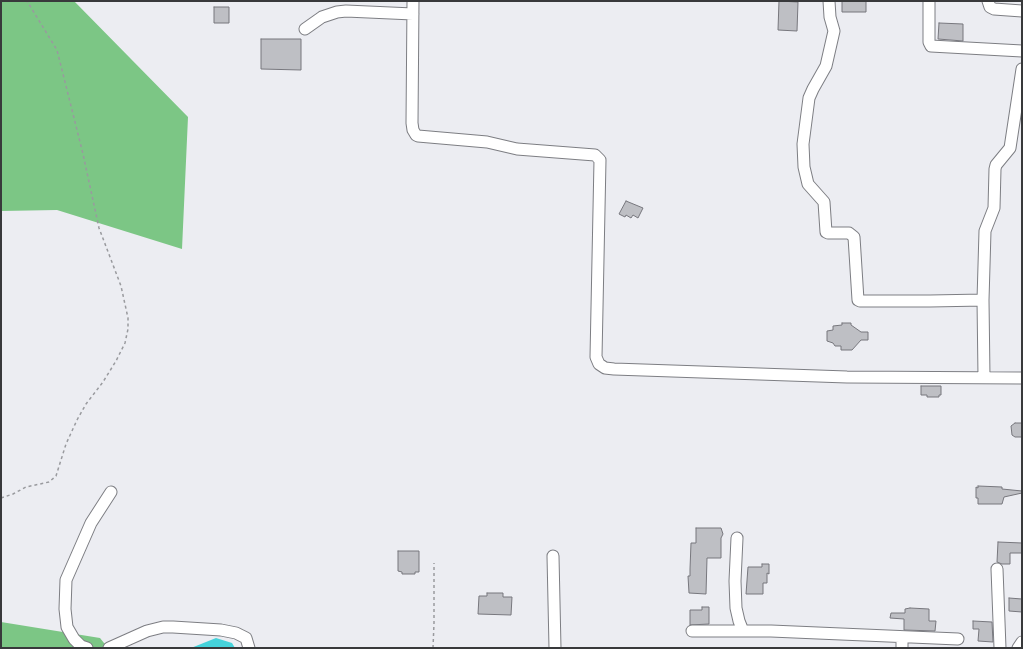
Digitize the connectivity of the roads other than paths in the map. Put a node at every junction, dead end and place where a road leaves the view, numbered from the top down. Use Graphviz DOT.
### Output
graph roads {
  1 [pos="413,1"];
  2 [pos="829,1"];
  3 [pos="929,1"];
  4 [pos="988,1"];
  5 [pos="1022,11"];
  6 [pos="413,14"];
  7 [pos="305,29"];
  8 [pos="1022,51"];
  9 [pos="1022,69"];
  10 [pos="983,300"];
  11 [pos="984,377"];
  12 [pos="1022,378"];
  13 [pos="111,492"];
  14 [pos="737,538"];
  15 [pos="553,556"];
  16 [pos="997,569"];
  17 [pos="743,630"];
  18 [pos="692,632"];
  19 [pos="958,639"];
  20 [pos="1022,642"];
  21 [pos="902,643"];
  22 [pos="86,648"];
  23 [pos="109,648"];
  24 [pos="249,648"];
  25 [pos="555,648"];
  26 [pos="1000,648"];
  27 [pos="1018,648"];
  1 -- 6 [label="street"];
  2 -- 10 [label="street"];
  3 -- 8 [label="street"];
  4 -- 5 [label="street"];
  6 -- 7 [label="street"];
  6 -- 11 [label="street"];
  9 -- 10 [label="street"];
  10 -- 11 [label="street"];
  11 -- 12 [label="street"];
  13 -- 22 [label="street"];
  14 -- 17 [label="street"];
  15 -- 25 [label="street"];
  16 -- 26 [label="street"];
  17 -- 18 [label="street"];
  17 -- 21 [label="street"];
  19 -- 21 [label="street"];
  20 -- 27 [label="street"];
  23 -- 24 [label="street"];
}
